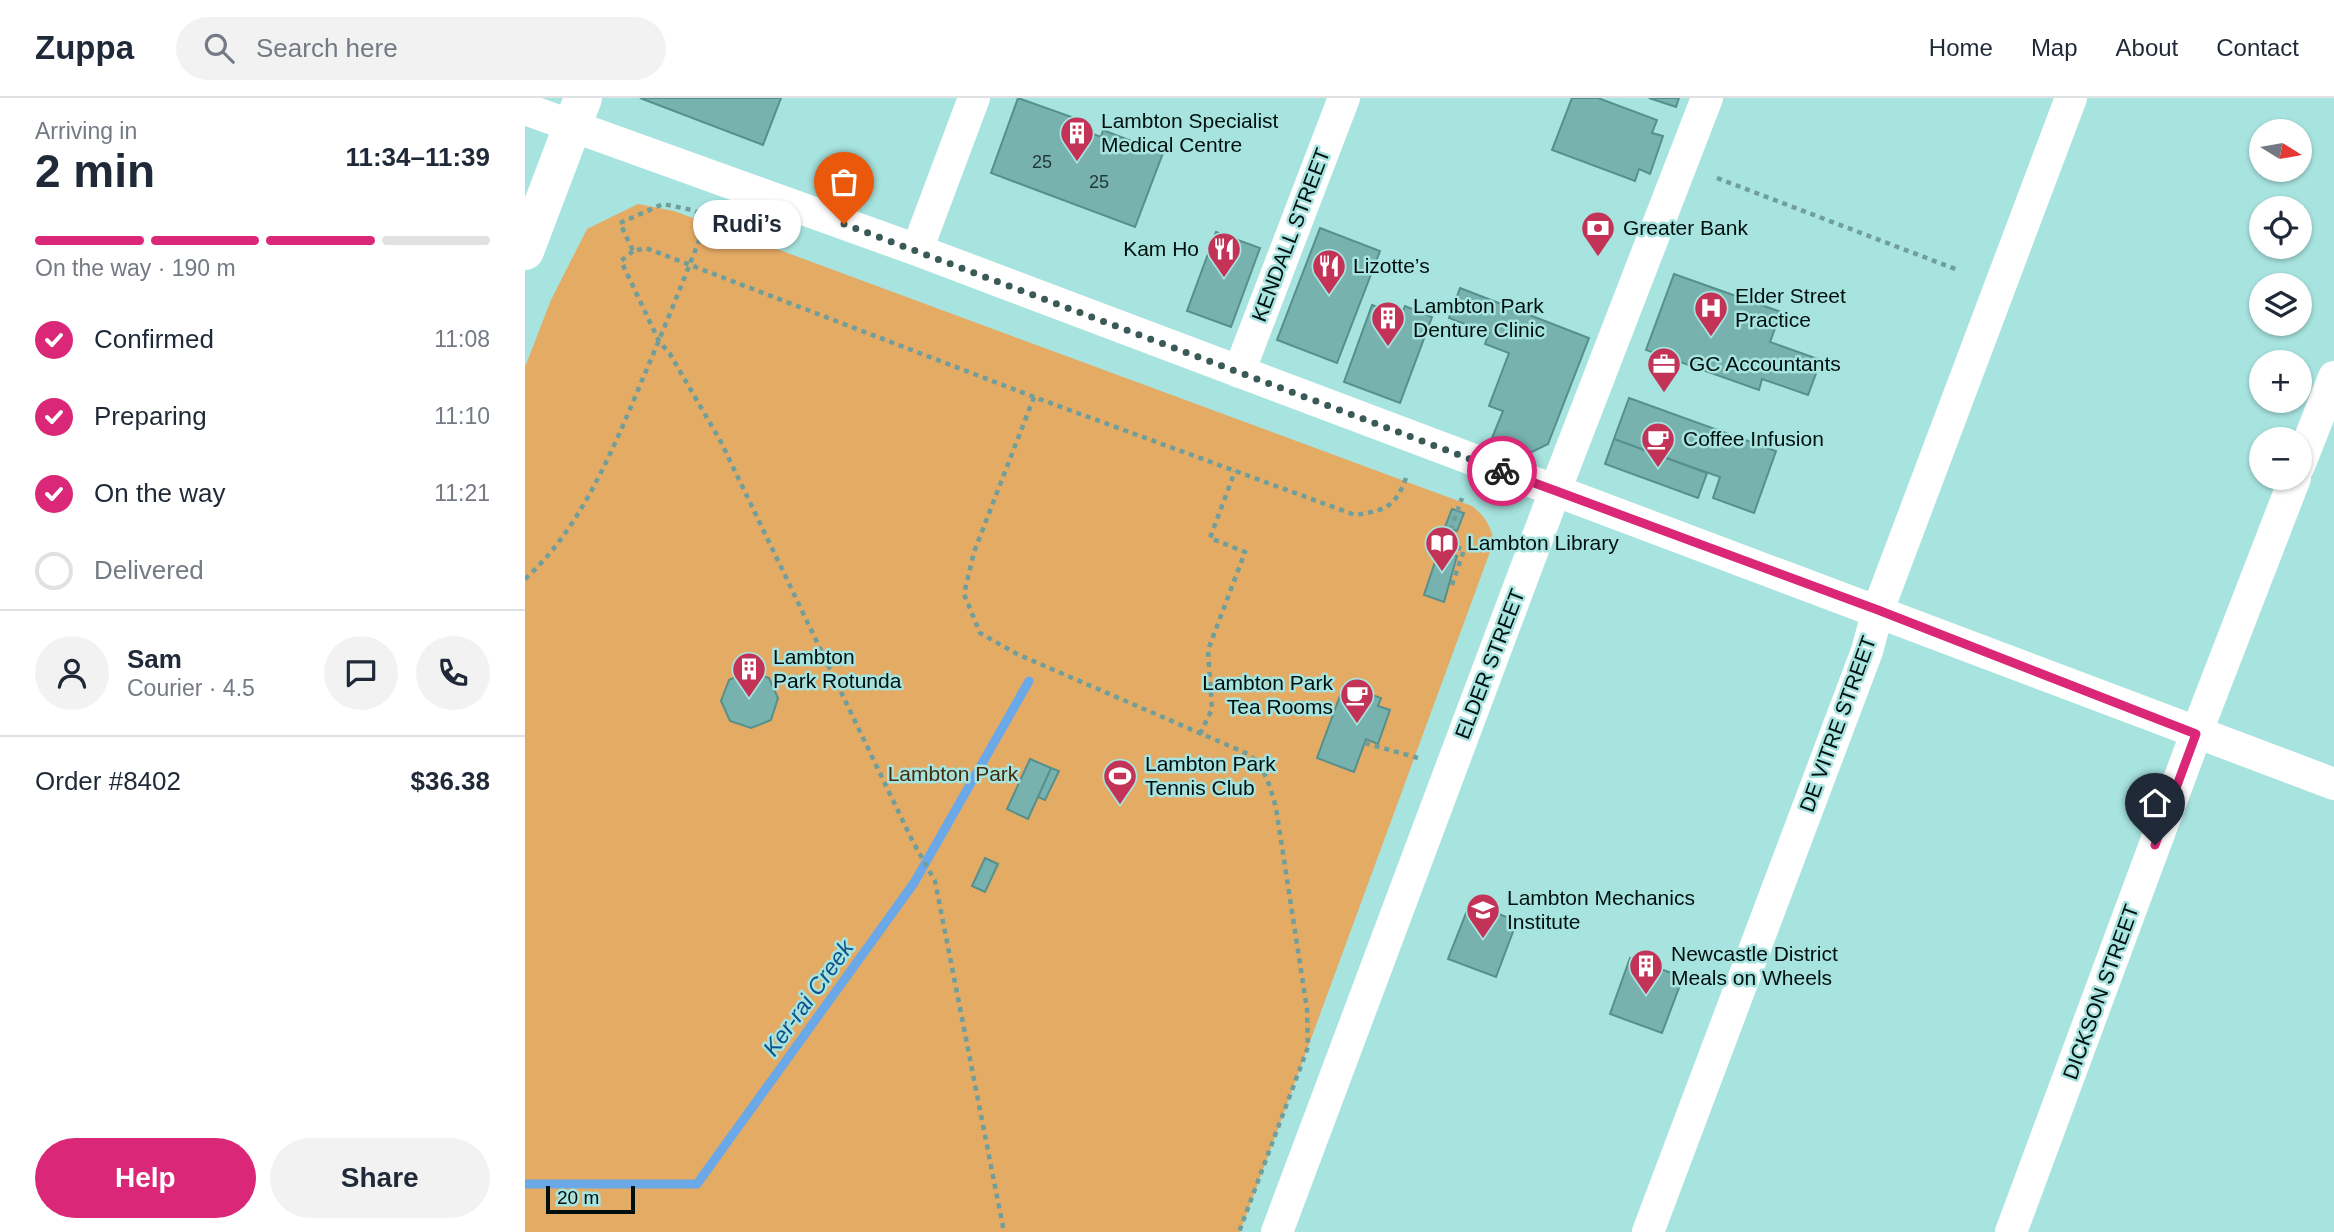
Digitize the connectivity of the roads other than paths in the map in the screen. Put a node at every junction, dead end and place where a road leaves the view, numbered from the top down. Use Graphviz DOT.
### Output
graph roads {
  1 [pos="974,98"];
  2 [pos="1344,98"];
  3 [pos="1707,98"];
  4 [pos="2071,98"];
  5 [pos="525,109"];
  6 [pos="578,112"];
  7 [pos="917,250"];
  8 [pos="525,251"];
  9 [pos="1239,372"];
  10 [pos="2334,377"];
  11 [pos="2312,433"];
  12 [pos="2290,490"];
  13 [pos="1555,491"];
  14 [pos="1878,610"];
  15 [pos="2196,734"];
  16 [pos="2334,784"];
  17 [pos="1277,1232"];
  18 [pos="1648,1232"];
  19 [pos="2011,1232"];
  1 -- 7 [label="street"];
  2 -- 9 [label="street, KENDALL STREET"];
  3 -- 13 [label="street, ELDER STREET"];
  4 -- 14 [label="street, DE VITRE STREET"];
  5 -- 6 [label="street"];
  6 -- 7 [label="street"];
  6 -- 8 [label="main road"];
  7 -- 9 [label="street"];
  9 -- 13 [label="street"];
  10 -- 11 [label="street"];
  12 -- 15 [label="street, DICKSON STREET"];
  13 -- 14 [label="street"];
  13 -- 17 [label="street, ELDER STREET"];
  14 -- 15 [label="street"];
  14 -- 18 [label="street, DE VITRE STREET"];
  15 -- 16 [label="street"];
  15 -- 19 [label="street, DICKSON STREET"];
}
